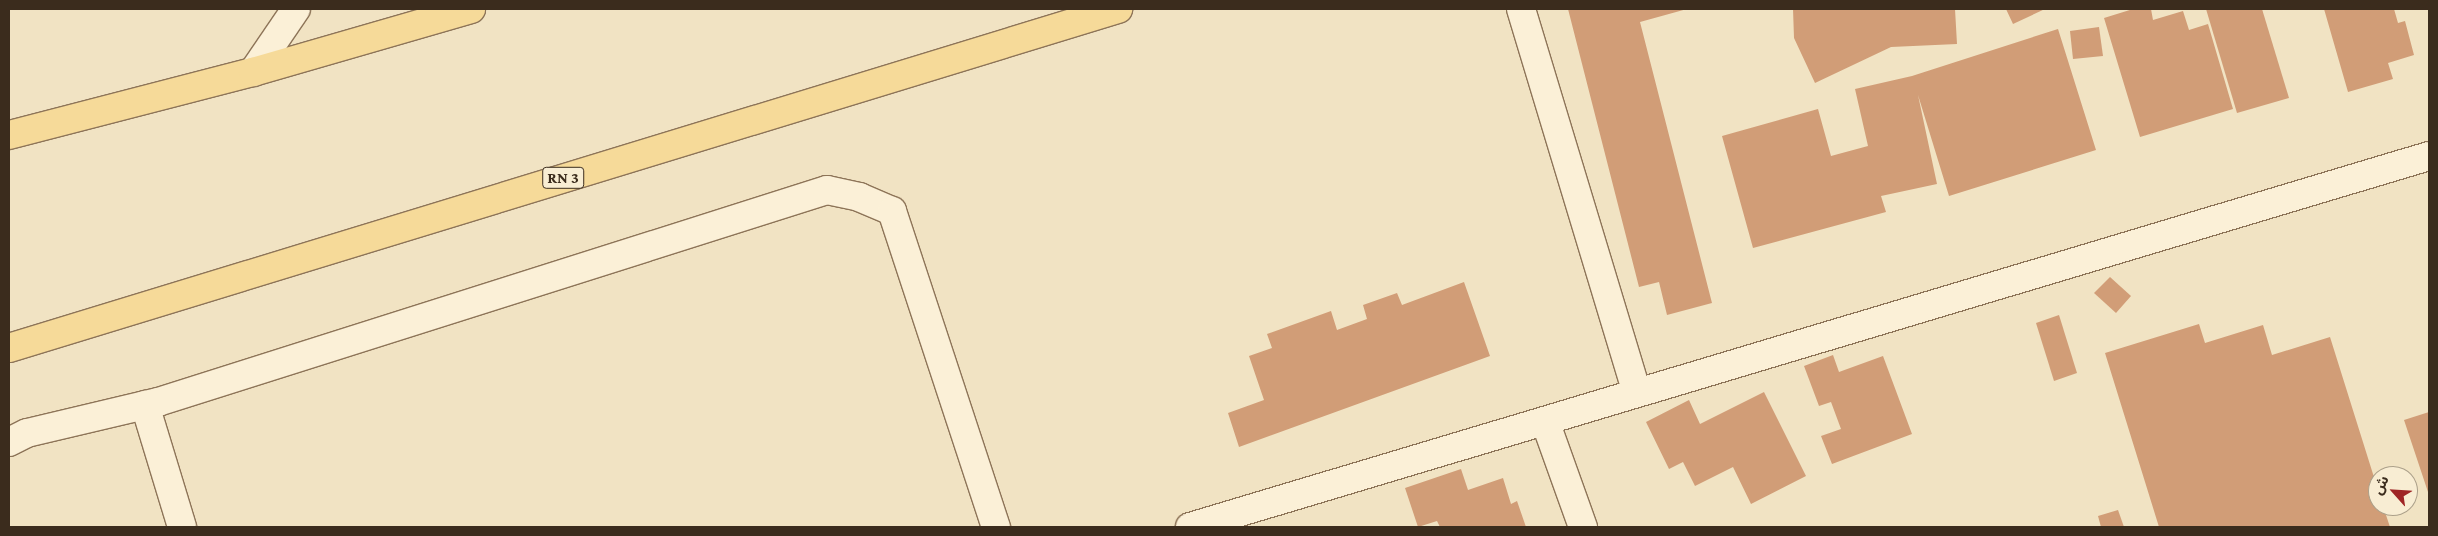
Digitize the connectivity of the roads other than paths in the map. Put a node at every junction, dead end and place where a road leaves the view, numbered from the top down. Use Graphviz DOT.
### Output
graph roads {
  1 [pos="296,9"];
  2 [pos="471,9"];
  3 [pos="1118,9"];
  4 [pos="1520,9"];
  5 [pos="254,72"];
  6 [pos="9,135"];
  7 [pos="2429,156"];
  8 [pos="9,348"];
  9 [pos="1637,393"];
  10 [pos="145,405"];
  11 [pos="1545,421"];
  12 [pos="9,442"];
  13 [pos="182,527"];
  14 [pos="996,527"];
  15 [pos="1190,527"];
  16 [pos="1583,527"];
  1 -- 5 [label="street"];
  2 -- 5 [label="main road"];
  3 -- 8 [label="main road, RN 3"];
  4 -- 9 [label="street"];
  5 -- 6 [label="main road"];
  7 -- 9 [label="street"];
  9 -- 11 [label="street"];
  10 -- 12 [label="street"];
  10 -- 13 [label="street"];
  10 -- 14 [label="street"];
  11 -- 15 [label="street"];
  11 -- 16 [label="street"];
}
